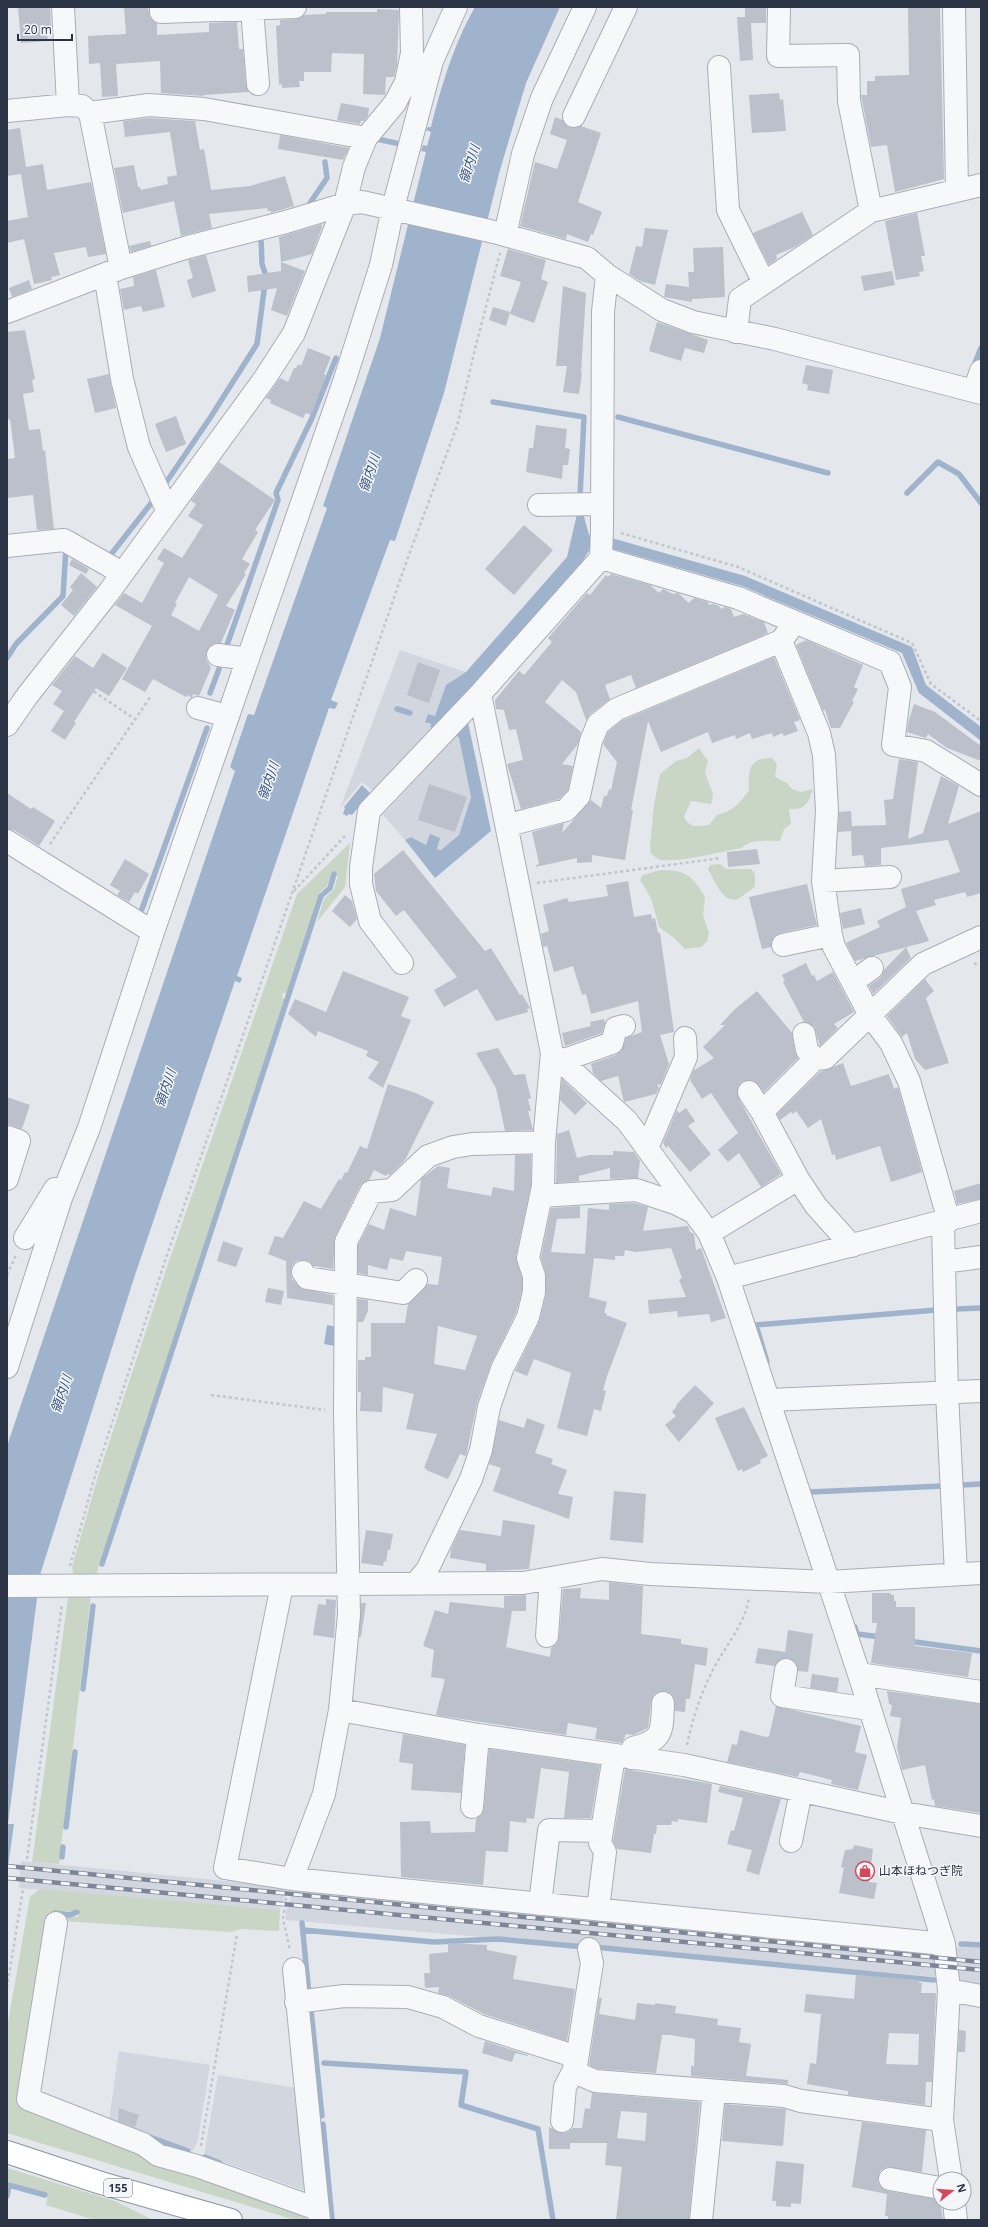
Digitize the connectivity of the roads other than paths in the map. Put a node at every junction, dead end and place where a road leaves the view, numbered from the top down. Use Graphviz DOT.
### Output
graph roads {
  1 [pos="63,7"];
  2 [pos="160,7"];
  3 [pos="295,7"];
  4 [pos="411,7"];
  5 [pos="456,7"];
  6 [pos="585,7"];
  7 [pos="626,7"];
  8 [pos="779,7"];
  9 [pos="954,7"];
  10 [pos="259,8"];
  11 [pos="719,67"];
  12 [pos="258,84"];
  13 [pos="68,105"];
  14 [pos="7,111"];
  15 [pos="90,113"];
  16 [pos="574,116"];
  17 [pos="366,138"];
  18 [pos="981,185"];
  19 [pos="957,190"];
  20 [pos="344,204"];
  21 [pos="396,209"];
  22 [pos="871,210"];
  23 [pos="499,233"];
  24 [pos="113,271"];
  25 [pos="607,275"];
  26 [pos="764,283"];
  27 [pos="7,312"];
  28 [pos="736,332"];
  29 [pos="979,385"];
  30 [pos="601,504"];
  31 [pos="539,505"];
  32 [pos="167,510"];
  33 [pos="7,546"];
  34 [pos="601,548"];
  35 [pos="122,573"];
  36 [pos="796,622"];
  37 [pos="781,641"];
  38 [pos="218,655"];
  39 [pos="248,659"];
  40 [pos="480,694"];
  41 [pos="198,708"];
  42 [pos="227,716"];
  43 [pos="7,725"];
  44 [pos="981,785"];
  45 [pos="508,825"];
  46 [pos="7,841"];
  47 [pos="890,877"];
  48 [pos="823,881"];
  49 [pos="153,932"];
  50 [pos="831,934"];
  51 [pos="981,937"];
  52 [pos="783,945"];
  53 [pos="402,963"];
  54 [pos="872,968"];
  55 [pos="853,982"];
  56 [pos="870,1015"];
  57 [pos="624,1026"];
  58 [pos="804,1034"];
  59 [pos="685,1038"];
  60 [pos="556,1057"];
  61 [pos="815,1059"];
  62 [pos="748,1092"];
  63 [pos="762,1112"];
  64 [pos="7,1137"];
  65 [pos="544,1142"];
  66 [pos="647,1148"];
  67 [pos="75,1163"];
  68 [pos="7,1179"];
  69 [pos="798,1179"];
  70 [pos="541,1196"];
  71 [pos="981,1211"];
  72 [pos="693,1212"];
  73 [pos="946,1222"];
  74 [pos="709,1234"];
  75 [pos="25,1238"];
  76 [pos="852,1246"];
  77 [pos="981,1257"];
  78 [pos="944,1262"];
  79 [pos="303,1272"];
  80 [pos="728,1278"];
  81 [pos="416,1280"];
  82 [pos="346,1285"];
  83 [pos="7,1367"];
  84 [pos="981,1391"];
  85 [pos="947,1393"];
  86 [pos="768,1400"];
  87 [pos="981,1573"];
  88 [pos="956,1574"];
  89 [pos="551,1578"];
  90 [pos="828,1582"];
  91 [pos="416,1583"];
  92 [pos="282,1585"];
  93 [pos="348,1585"];
  94 [pos="7,1586"];
  95 [pos="547,1636"];
  96 [pos="786,1670"];
  97 [pos="859,1674"];
  98 [pos="981,1692"];
  99 [pos="664,1704"];
  100 [pos="870,1709"];
  101 [pos="340,1710"];
  102 [pos="478,1735"];
  103 [pos="622,1757"];
  104 [pos="801,1791"];
  105 [pos="472,1807"];
  106 [pos="903,1813"];
  107 [pos="981,1826"];
  108 [pos="601,1831"];
  109 [pos="791,1841"];
  110 [pos="292,1879"];
  111 [pos="540,1904"];
  112 [pos="598,1909"];
  113 [pos="56,1923"];
  114 [pos="944,1944"];
  115 [pos="589,1949"];
  116 [pos="294,1969"];
  117 [pos="949,1990"];
  118 [pos="981,1996"];
  119 [pos="296,2002"];
  120 [pos="576,2066"];
  121 [pos="714,2092"];
  122 [pos="562,2120"];
  123 [pos="942,2120"];
  124 [pos="7,2152"];
  125 [pos="950,2171"];
  126 [pos="890,2179"];
  127 [pos="932,2187"];
  128 [pos="318,2214"];
  129 [pos="230,2220"];
  130 [pos="701,2220"];
  1 -- 13 [label="street"];
  2 -- 10 [label="street"];
  3 -- 10 [label="street"];
  4 -- 17 [label="street"];
  5 -- 21 [label="street"];
  6 -- 23 [label="street"];
  7 -- 16 [label="street"];
  8 -- 22 [label="street"];
  9 -- 19 [label="street"];
  10 -- 12 [label="street"];
  11 -- 26 [label="street"];
  13 -- 14 [label="street"];
  13 -- 15 [label="street"];
  15 -- 17 [label="street"];
  15 -- 24 [label="street"];
  17 -- 20 [label="street"];
  18 -- 19 [label="street"];
  19 -- 22 [label="street"];
  20 -- 21 [label="street"];
  20 -- 24 [label="street"];
  20 -- 32 [label="street"];
  21 -- 23 [label="street"];
  21 -- 39 [label="street"];
  22 -- 26 [label="street"];
  23 -- 25 [label="street"];
  24 -- 27 [label="street"];
  24 -- 32 [label="street"];
  25 -- 28 [label="street"];
  25 -- 30 [label="street"];
  26 -- 28 [label="street"];
  28 -- 29 [label="street"];
  30 -- 31 [label="street"];
  30 -- 34 [label="street"];
  32 -- 35 [label="street"];
  33 -- 35 [label="street"];
  34 -- 36 [label="street"];
  34 -- 40 [label="street"];
  35 -- 43 [label="street"];
  36 -- 37 [label="street"];
  36 -- 44 [label="street"];
  37 -- 45 [label="street"];
  37 -- 48 [label="street"];
  38 -- 39 [label="street"];
  39 -- 42 [label="street"];
  40 -- 45 [label="street"];
  40 -- 53 [label="street"];
  41 -- 42 [label="street"];
  42 -- 49 [label="street"];
  45 -- 60 [label="street"];
  46 -- 49 [label="street"];
  47 -- 48 [label="street"];
  48 -- 50 [label="street"];
  49 -- 67 [label="street"];
  50 -- 52 [label="street"];
  50 -- 55 [label="street"];
  51 -- 56 [label="street"];
  54 -- 55 [label="street"];
  55 -- 56 [label="street"];
  56 -- 61 [label="street"];
  56 -- 73 [label="street"];
  57 -- 60 [label="street"];
  58 -- 61 [label="street"];
  59 -- 66 [label="street"];
  60 -- 65 [label="street"];
  60 -- 66 [label="street"];
  61 -- 63 [label="street"];
  62 -- 63 [label="street"];
  63 -- 69 [label="street"];
  64 -- 68 [label="street"];
  65 -- 70 [label="street"];
  65 -- 82 [label="street"];
  66 -- 72 [label="street"];
  67 -- 75 [label="street"];
  67 -- 83 [label="street"];
  69 -- 74 [label="street"];
  69 -- 76 [label="street"];
  70 -- 72 [label="street"];
  70 -- 91 [label="street"];
  71 -- 73 [label="street"];
  72 -- 74 [label="street"];
  73 -- 76 [label="street"];
  73 -- 78 [label="street"];
  74 -- 80 [label="street"];
  76 -- 80 [label="street"];
  77 -- 78 [label="street"];
  78 -- 85 [label="street"];
  79 -- 82 [label="street"];
  80 -- 86 [label="street"];
  81 -- 82 [label="street"];
  82 -- 93 [label="street"];
  84 -- 85 [label="street"];
  85 -- 86 [label="street"];
  85 -- 88 [label="street"];
  86 -- 90 [label="street"];
  87 -- 88 [label="street"];
  88 -- 90 [label="street"];
  89 -- 90 [label="street"];
  89 -- 91 [label="street"];
  89 -- 95 [label="street"];
  90 -- 97 [label="street"];
  91 -- 93 [label="street"];
  92 -- 93 [label="street"];
  92 -- 94 [label="street"];
  92 -- 110 [label="street"];
  93 -- 101 [label="street"];
  96 -- 100 [label="street"];
  97 -- 98 [label="street"];
  97 -- 100 [label="street"];
  99 -- 103 [label="street"];
  100 -- 106 [label="street"];
  101 -- 102 [label="street"];
  101 -- 110 [label="street"];
  102 -- 103 [label="street"];
  102 -- 105 [label="street"];
  103 -- 104 [label="street"];
  103 -- 108 [label="street"];
  104 -- 106 [label="street"];
  104 -- 109 [label="street"];
  106 -- 107 [label="street"];
  106 -- 114 [label="street"];
  108 -- 111 [label="street"];
  108 -- 112 [label="street"];
  110 -- 111 [label="street"];
  111 -- 112 [label="street"];
  112 -- 114 [label="street"];
  113 -- 128 [label="street"];
  114 -- 117 [label="street"];
  115 -- 120 [label="street"];
  116 -- 119 [label="street"];
  117 -- 118 [label="street"];
  117 -- 123 [label="street"];
  119 -- 120 [label="street"];
  119 -- 128 [label="street"];
  120 -- 121 [label="street"];
  120 -- 122 [label="street"];
  121 -- 123 [label="street"];
  121 -- 130 [label="street"];
  123 -- 125 [label="street"];
  124 -- 129 [label="highway, 155"];
  126 -- 127 [label="street"];
}
